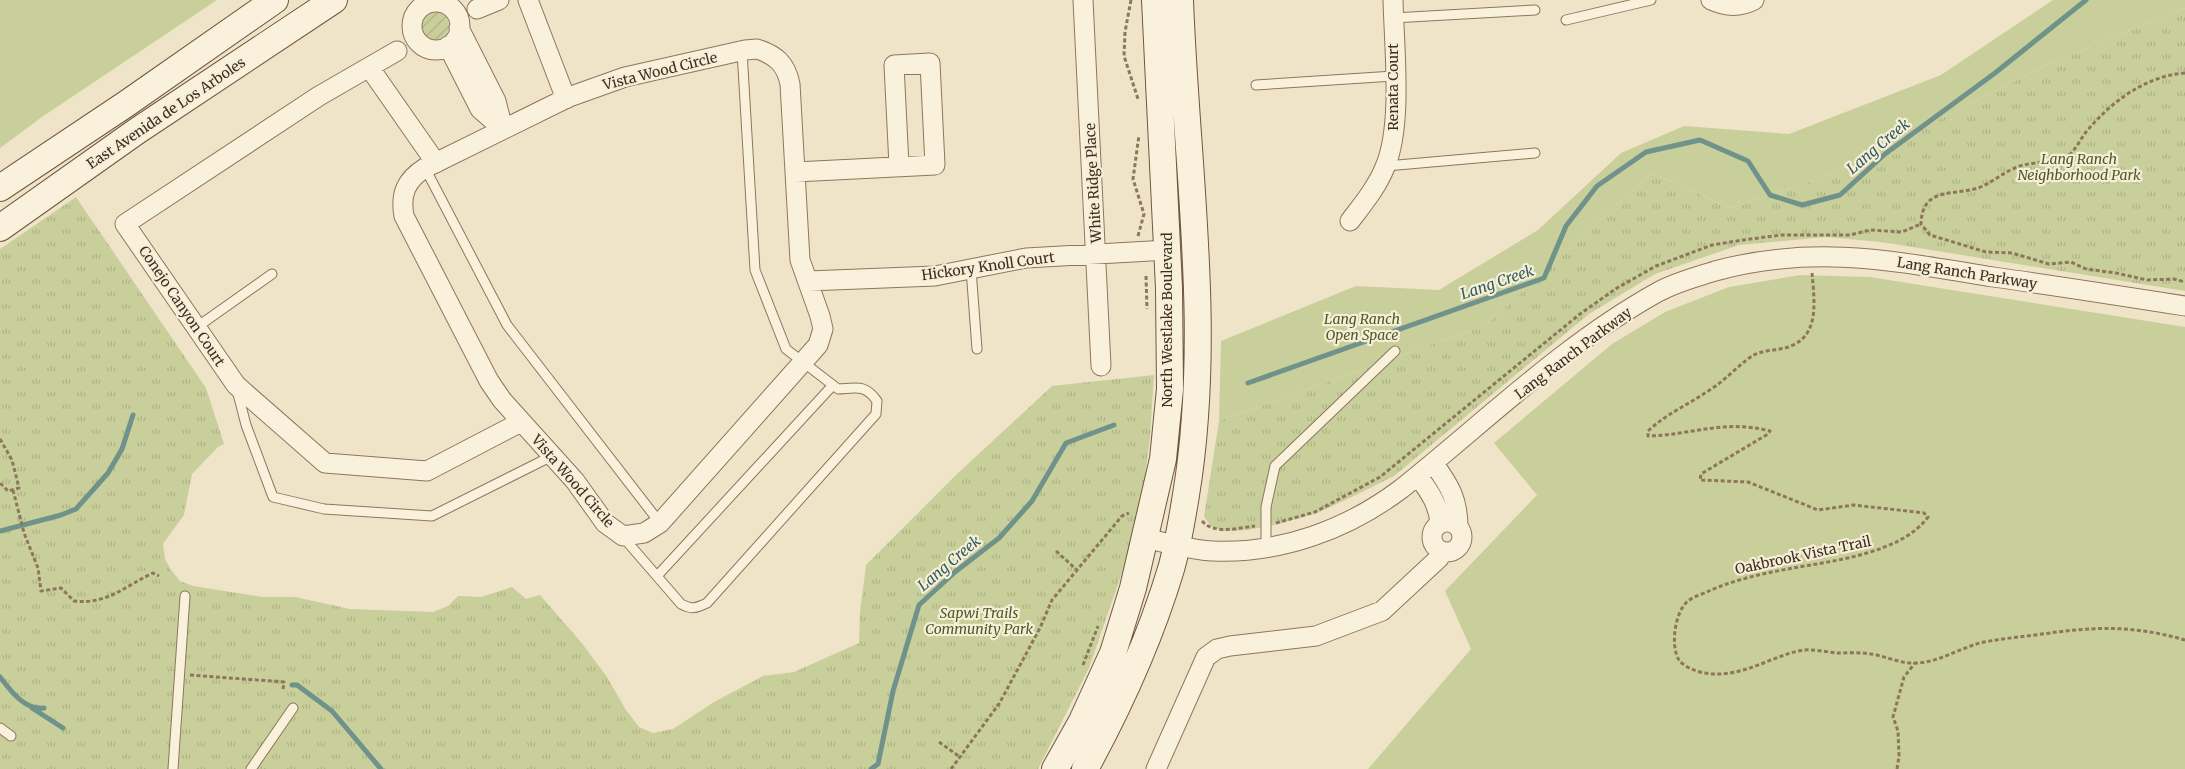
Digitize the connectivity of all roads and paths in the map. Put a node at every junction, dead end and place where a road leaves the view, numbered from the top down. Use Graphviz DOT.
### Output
graph roads {
  1 [pos="275,0"];
  2 [pos="334,0"];
  3 [pos="499,0"];
  4 [pos="528,0"];
  5 [pos="1083,0"];
  6 [pos="1131,0"];
  7 [pos="1155,0"];
  8 [pos="1180,0"];
  9 [pos="1651,0"];
  10 [pos="1712,0"];
  11 [pos="1754,0"];
  12 [pos="434,1"];
  13 [pos="411,8"];
  14 [pos="476,9"];
  15 [pos="1393,9"];
  16 [pos="1535,10"];
  17 [pos="1566,20"];
  18 [pos="459,28"];
  19 [pos="448,46"];
  20 [pos="397,51"];
  21 [pos="742,51"];
  22 [pos="369,67"];
  23 [pos="2185,73"];
  24 [pos="1394,76"];
  25 [pos="1256,85"];
  26 [pos="566,99"];
  27 [pos="1138,102"];
  28 [pos="503,130"];
  29 [pos="1139,131"];
  30 [pos="1536,153"];
  31 [pos="430,166"];
  32 [pos="899,166"];
  33 [pos="1386,166"];
  34 [pos="795,172"];
  35 [pos="0,188"];
  36 [pos="1350,221"];
  37 [pos="0,228"];
  38 [pos="1168,250"];
  39 [pos="1140,252"];
  40 [pos="1097,254"];
  41 [pos="1810,255"];
  42 [pos="971,269"];
  43 [pos="272,274"];
  44 [pos="808,281"];
  45 [pos="2185,282"];
  46 [pos="2185,306"];
  47 [pos="1147,313"];
  48 [pos="197,327"];
  49 [pos="977,349"];
  50 [pos="1395,350"];
  51 [pos="804,362"];
  52 [pos="1101,366"];
  53 [pos="236,385"];
  54 [pos="833,385"];
  55 [pos="521,422"];
  56 [pos="0,440"];
  57 [pos="552,456"];
  58 [pos="1434,464"];
  59 [pos="1418,476"];
  60 [pos="0,483"];
  61 [pos="13,490"];
  62 [pos="660,522"];
  63 [pos="1449,525"];
  64 [pos="1138,528"];
  65 [pos="623,536"];
  66 [pos="1176,544"];
  67 [pos="1266,547"];
  68 [pos="1056,551"];
  69 [pos="1078,570"];
  70 [pos="159,576"];
  71 [pos="657,576"];
  72 [pos="185,596"];
  73 [pos="1100,621"];
  74 [pos="2185,640"];
  75 [pos="1915,663"];
  76 [pos="1082,668"];
  77 [pos="186,675"];
  78 [pos="284,689"];
  79 [pos="293,708"];
  80 [pos="0,728"];
  81 [pos="11,736"];
  82 [pos="939,742"];
  83 [pos="960,757"];
  84 [pos="173,769"];
  85 [pos="251,769"];
  86 [pos="951,769"];
  87 [pos="1055,769"];
  88 [pos="1085,769"];
  89 [pos="1156,769"];
  90 [pos="1897,769"];
  1 -- 35 [label="main road"];
  2 -- 37 [label="main road, East Avenida de Los Arboles"];
  3 -- 14 [label="street"];
  4 -- 26 [label="street"];
  5 -- 40 [label="street, White Ridge Place"];
  6 -- 27 [label="path"];
  7 -- 38 [label="main road, North Westlake Boulevard"];
  8 -- 66 [label="main road, North Westlake Boulevard"];
  9 -- 17 [label="lane"];
  10 -- 11 [label="street"];
  12 -- 13 [label="street"];
  12 -- 18 [label="street"];
  13 -- 19 [label="street"];
  15 -- 16 [label="lane"];
  15 -- 24 [label="street, Renata Court"];
  18 -- 19 [label="street"];
  18 -- 28 [label="street"];
  19 -- 28 [label="street"];
  20 -- 22 [label="street, Conejo Canyon Court"];
  21 -- 26 [label="street, Vista Wood Circle"];
  21 -- 34 [label="street, Vista Wood Circle"];
  21 -- 51 [label="lane"];
  22 -- 31 [label="street"];
  22 -- 48 [label="street, Conejo Canyon Court"];
  23 -- 45 [label="path"];
  24 -- 25 [label="lane"];
  24 -- 33 [label="street, Renata Court"];
  26 -- 28 [label="street, Vista Wood Circle"];
  28 -- 31 [label="street, Vista Wood Circle"];
  29 -- 39 [label="path"];
  30 -- 33 [label="lane"];
  31 -- 55 [label="street, Vista Wood Circle"];
  31 -- 62 [label="lane"];
  32 -- 32 [label="street"];
  32 -- 34 [label="street"];
  33 -- 36 [label="street, Renata Court"];
  34 -- 44 [label="street, Vista Wood Circle"];
  38 -- 39 [label="street, Hickory Knoll Court"];
  38 -- 64 [label="main road, North Westlake Boulevard"];
  39 -- 40 [label="street, Hickory Knoll Court"];
  39 -- 47 [label="path"];
  40 -- 42 [label="street, Hickory Knoll Court"];
  40 -- 52 [label="street, White Ridge Place"];
  41 -- 46 [label="street, Lang Ranch Parkway"];
  41 -- 58 [label="street, Lang Ranch Parkway"];
  41 -- 75 [label="path, Oakbrook Vista Trail"];
  42 -- 44 [label="street, Hickory Knoll Court"];
  42 -- 49 [label="lane"];
  43 -- 48 [label="lane"];
  44 -- 51 [label="street, Vista Wood Circle"];
  48 -- 53 [label="street, Conejo Canyon Court"];
  50 -- 67 [label="lane"];
  51 -- 54 [label="lane"];
  51 -- 62 [label="street, Vista Wood Circle"];
  53 -- 55 [label="street, Conejo Canyon Court"];
  53 -- 57 [label="lane"];
  54 -- 71 [label="lane"];
  54 -- 71 [label="lane"];
  55 -- 57 [label="street, Vista Wood Circle"];
  56 -- 61 [label="path"];
  57 -- 65 [label="street, Vista Wood Circle"];
  58 -- 59 [label="street, Lang Ranch Parkway"];
  58 -- 63 [label="street"];
  59 -- 63 [label="street"];
  59 -- 67 [label="street, Lang Ranch Parkway"];
  60 -- 61 [label="path"];
  61 -- 70 [label="path"];
  62 -- 65 [label="street, Vista Wood Circle"];
  63 -- 89 [label="street"];
  64 -- 66 [label="street, Lang Ranch Parkway"];
  64 -- 69 [label="path"];
  64 -- 87 [label="main road, North Westlake Boulevard"];
  65 -- 71 [label="lane"];
  66 -- 67 [label="street, Lang Ranch Parkway"];
  66 -- 88 [label="main road, North Westlake Boulevard"];
  68 -- 69 [label="path"];
  69 -- 83 [label="path"];
  72 -- 84 [label="lane"];
  73 -- 76 [label="path"];
  74 -- 75 [label="path, Oakbrook Vista Trail"];
  75 -- 90 [label="path"];
  77 -- 78 [label="path"];
  79 -- 85 [label="lane"];
  80 -- 81 [label="lane"];
  82 -- 83 [label="path"];
  83 -- 86 [label="path"];
}
